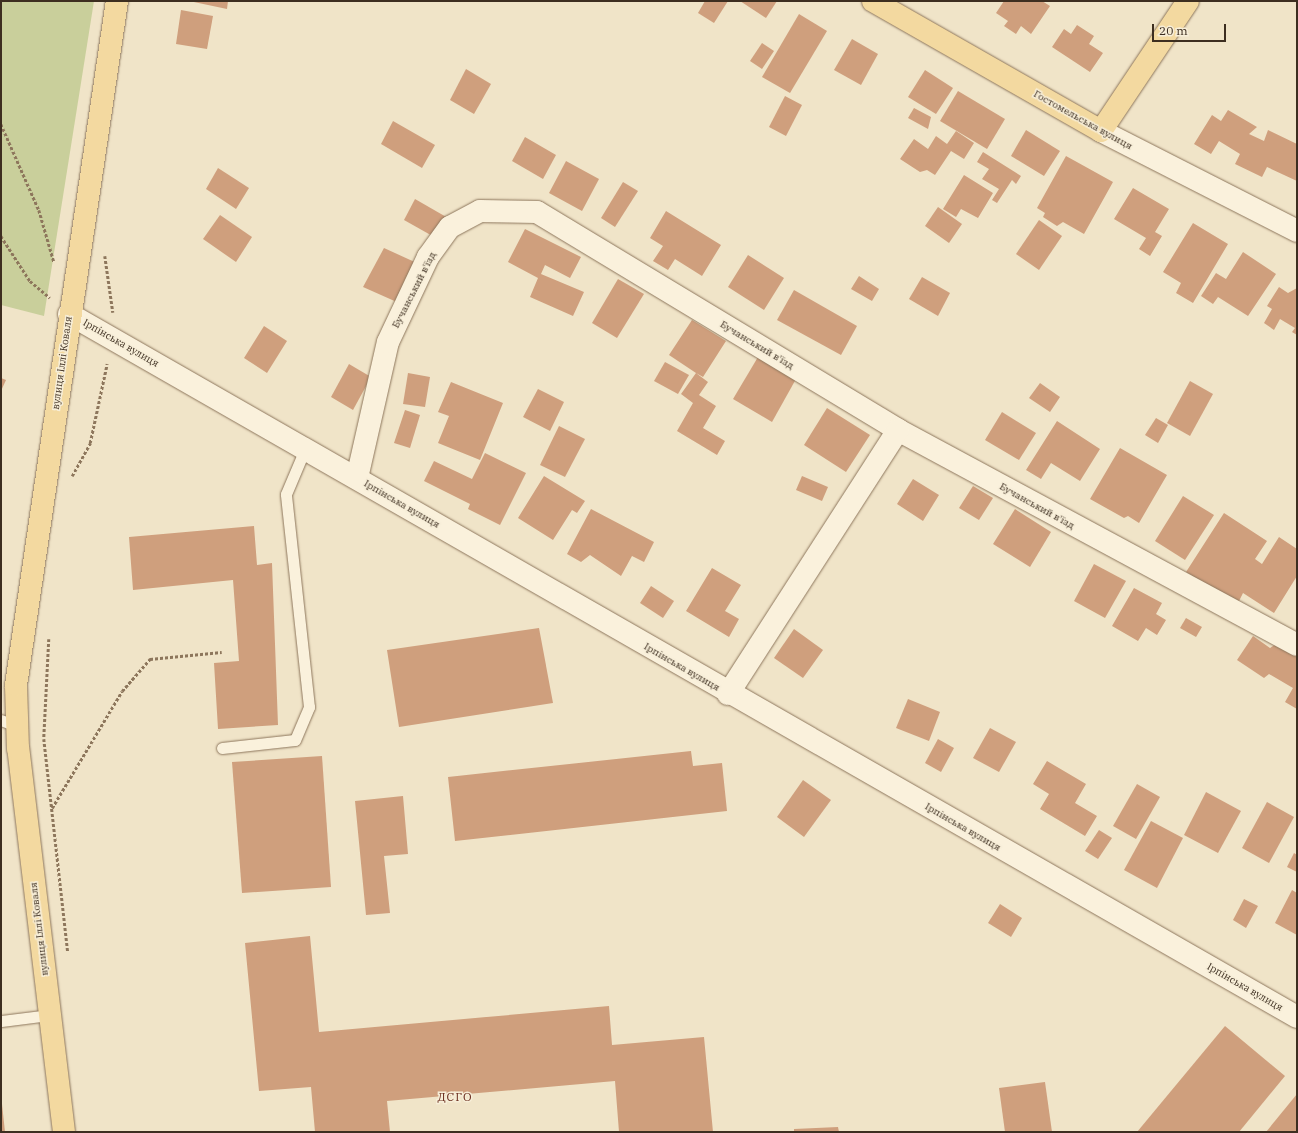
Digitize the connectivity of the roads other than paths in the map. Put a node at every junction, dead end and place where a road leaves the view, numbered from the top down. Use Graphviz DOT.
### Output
graph roads {
  1 [pos="117,1"];
  2 [pos="873,1"];
  3 [pos="1188,1"];
  4 [pos="1100,131"];
  5 [pos="1297,232"];
  6 [pos="69,314"];
  7 [pos="898,430"];
  8 [pos="305,449"];
  9 [pos="357,478"];
  10 [pos="1297,645"];
  11 [pos="728,694"];
  12 [pos="9,723"];
  13 [pos="222,748"];
  14 [pos="49,1015"];
  15 [pos="1297,1016"];
  16 [pos="1,1021"];
  17 [pos="64,1132"];
  1 -- 6 [label="main road, вулиця Іллі Коваля"];
  2 -- 4 [label="main road, Гостомельська вулиця"];
  3 -- 4 [label="main road"];
  4 -- 5 [label="street, Гостомельська вулиця"];
  6 -- 8 [label="street, Ірпінська вулиця"];
  6 -- 12 [label="main road, вулиця Іллі Коваля"];
  7 -- 9 [label="street, Бучанський в'їзд"];
  7 -- 10 [label="street, Бучанський в'їзд"];
  7 -- 11 [label="street"];
  8 -- 9 [label="street, Ірпінська вулиця"];
  8 -- 13 [label="lane"];
  9 -- 11 [label="street, Ірпінська вулиця"];
  11 -- 15 [label="street, Ірпінська вулиця"];
  12 -- 14 [label="main road, вулиця Іллі Коваля"];
  14 -- 16 [label="lane"];
  14 -- 17 [label="main road, вулиця Іллі Коваля"];
}
